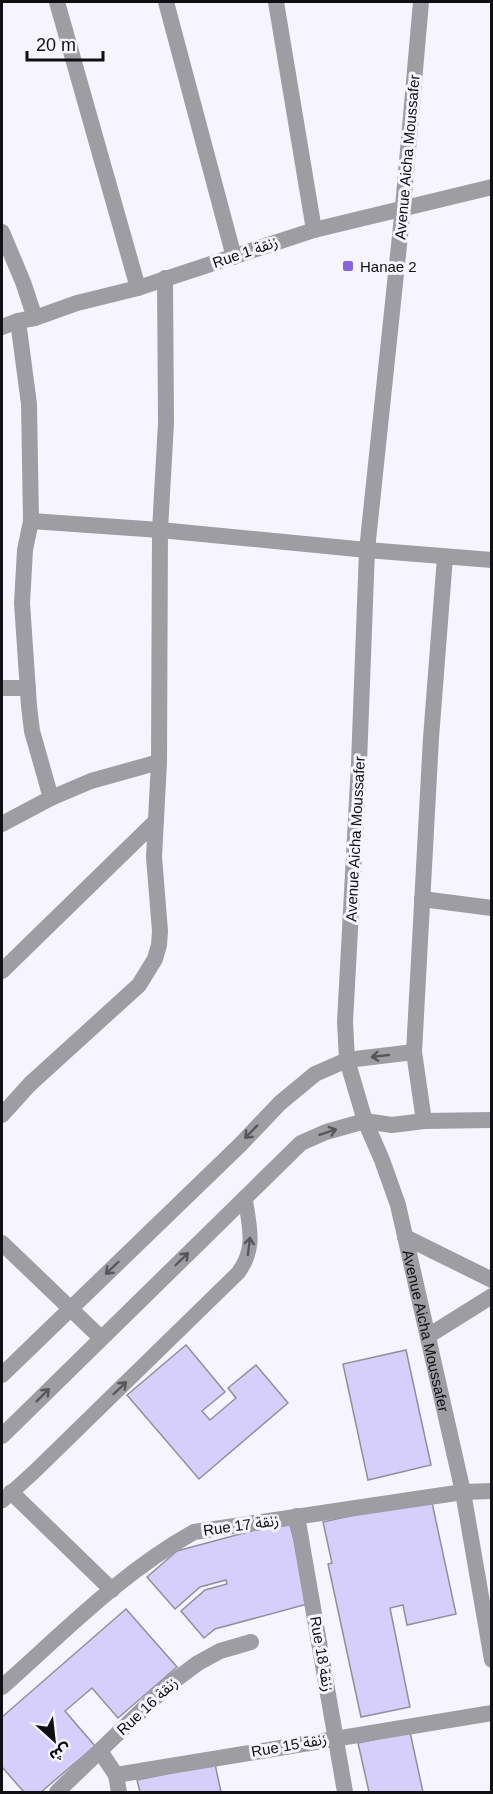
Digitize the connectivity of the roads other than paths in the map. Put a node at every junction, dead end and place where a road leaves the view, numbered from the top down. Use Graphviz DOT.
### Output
graph roads {
  1 [pos="57,2"];
  2 [pos="166,2"];
  3 [pos="276,2"];
  4 [pos="422,2"];
  5 [pos="492,187"];
  6 [pos="403,207"];
  7 [pos="314,230"];
  8 [pos="2,232"];
  9 [pos="234,257"];
  10 [pos="165,278"];
  11 [pos="138,288"];
  12 [pos="26,319"];
  13 [pos="2,327"];
  14 [pos="31,521"];
  15 [pos="160,530"];
  16 [pos="367,550"];
  17 [pos="445,557"];
  18 [pos="492,560"];
  19 [pos="2,688"];
  20 [pos="28,688"];
  21 [pos="159,762"];
  22 [pos="51,798"];
  23 [pos="156,821"];
  24 [pos="2,824"];
  25 [pos="422,899"];
  26 [pos="492,908"];
  27 [pos="2,971"];
  28 [pos="414,1052"];
  29 [pos="347,1060"];
  30 [pos="2,1115"];
  31 [pos="492,1120"];
  32 [pos="364,1121"];
  33 [pos="424,1121"];
  34 [pos="245,1197"];
  35 [pos="405,1237"];
  36 [pos="2,1243"];
  37 [pos="492,1280"];
  38 [pos="492,1296"];
  39 [pos="71,1308"];
  40 [pos="428,1335"];
  41 [pos="101,1338"];
  42 [pos="2,1375"];
  43 [pos="2,1436"];
  44 [pos="492,1491"];
  45 [pos="463,1492"];
  46 [pos="6,1496"];
  47 [pos="297,1516"];
  48 [pos="112,1590"];
  49 [pos="251,1642"];
  50 [pos="492,1660"];
  51 [pos="2,1687"];
  52 [pos="492,1713"];
  53 [pos="337,1737"];
  54 [pos="100,1751"];
  55 [pos="116,1775"];
  56 [pos="57,1792"];
  57 [pos="119,1792"];
  58 [pos="345,1792"];
  1 -- 11 [label="street"];
  2 -- 9 [label="street"];
  3 -- 7 [label="street"];
  4 -- 6 [label="street, Avenue Aicha Moussafer"];
  5 -- 6 [label="street, Rue 1 زنقة"];
  6 -- 7 [label="street, Rue 1 زنقة"];
  6 -- 16 [label="street, Avenue Aicha Moussafer"];
  7 -- 9 [label="street, Rue 1 زنقة"];
  8 -- 12 [label="street"];
  9 -- 10 [label="street, Rue 1 زنقة"];
  10 -- 11 [label="street, Rue 1 زنقة"];
  10 -- 15 [label="street"];
  11 -- 12 [label="street, Rue 1 زنقة"];
  12 -- 13 [label="street, Rue 1 زنقة"];
  12 -- 14 [label="street"];
  14 -- 15 [label="street"];
  14 -- 20 [label="street"];
  15 -- 16 [label="street"];
  15 -- 21 [label="street"];
  16 -- 17 [label="street"];
  16 -- 29 [label="street, Avenue Aicha Moussafer"];
  17 -- 18 [label="street"];
  17 -- 25 [label="street"];
  19 -- 20 [label="street"];
  20 -- 22 [label="street"];
  21 -- 22 [label="street"];
  21 -- 23 [label="street"];
  22 -- 24 [label="street"];
  23 -- 27 [label="street"];
  23 -- 30 [label="street"];
  25 -- 26 [label="street"];
  25 -- 28 [label="street"];
  28 -- 29 [label="street, one-way"];
  28 -- 33 [label="street"];
  29 -- 32 [label="street, Avenue Aicha Moussafer"];
  29 -- 39 [label="street, one-way"];
  31 -- 33 [label="street"];
  32 -- 33 [label="street"];
  34 -- 32 [label="street, one-way"];
  32 -- 35 [label="street, Avenue Aicha Moussafer"];
  41 -- 34 [label="street, one-way"];
  46 -- 34 [label="lane, one-way"];
  35 -- 37 [label="street"];
  35 -- 40 [label="street, Avenue Aicha Moussafer"];
  36 -- 39 [label="street"];
  38 -- 40 [label="street"];
  39 -- 41 [label="street"];
  39 -- 42 [label="street"];
  40 -- 45 [label="street, Avenue Aicha Moussafer"];
  43 -- 41 [label="street, one-way"];
  44 -- 45 [label="street, Rue 17 زنقة"];
  45 -- 47 [label="street, Rue 17 زنقة"];
  45 -- 50 [label="street, Avenue Aicha Moussafer"];
  46 -- 48 [label="street"];
  47 -- 48 [label="street, Rue 17 زنقة"];
  47 -- 53 [label="street, Rue 18 زنقة"];
  48 -- 51 [label="street, Rue 17 زنقة"];
  49 -- 54 [label="street, Rue 16 زنقة"];
  52 -- 53 [label="street, Rue 15 زنقة"];
  53 -- 55 [label="street, Rue 15 زنقة"];
  53 -- 58 [label="street, Rue 18 زنقة"];
  54 -- 55 [label="street"];
  54 -- 56 [label="street, Rue 16 زنقة"];
  55 -- 57 [label="street"];
}
